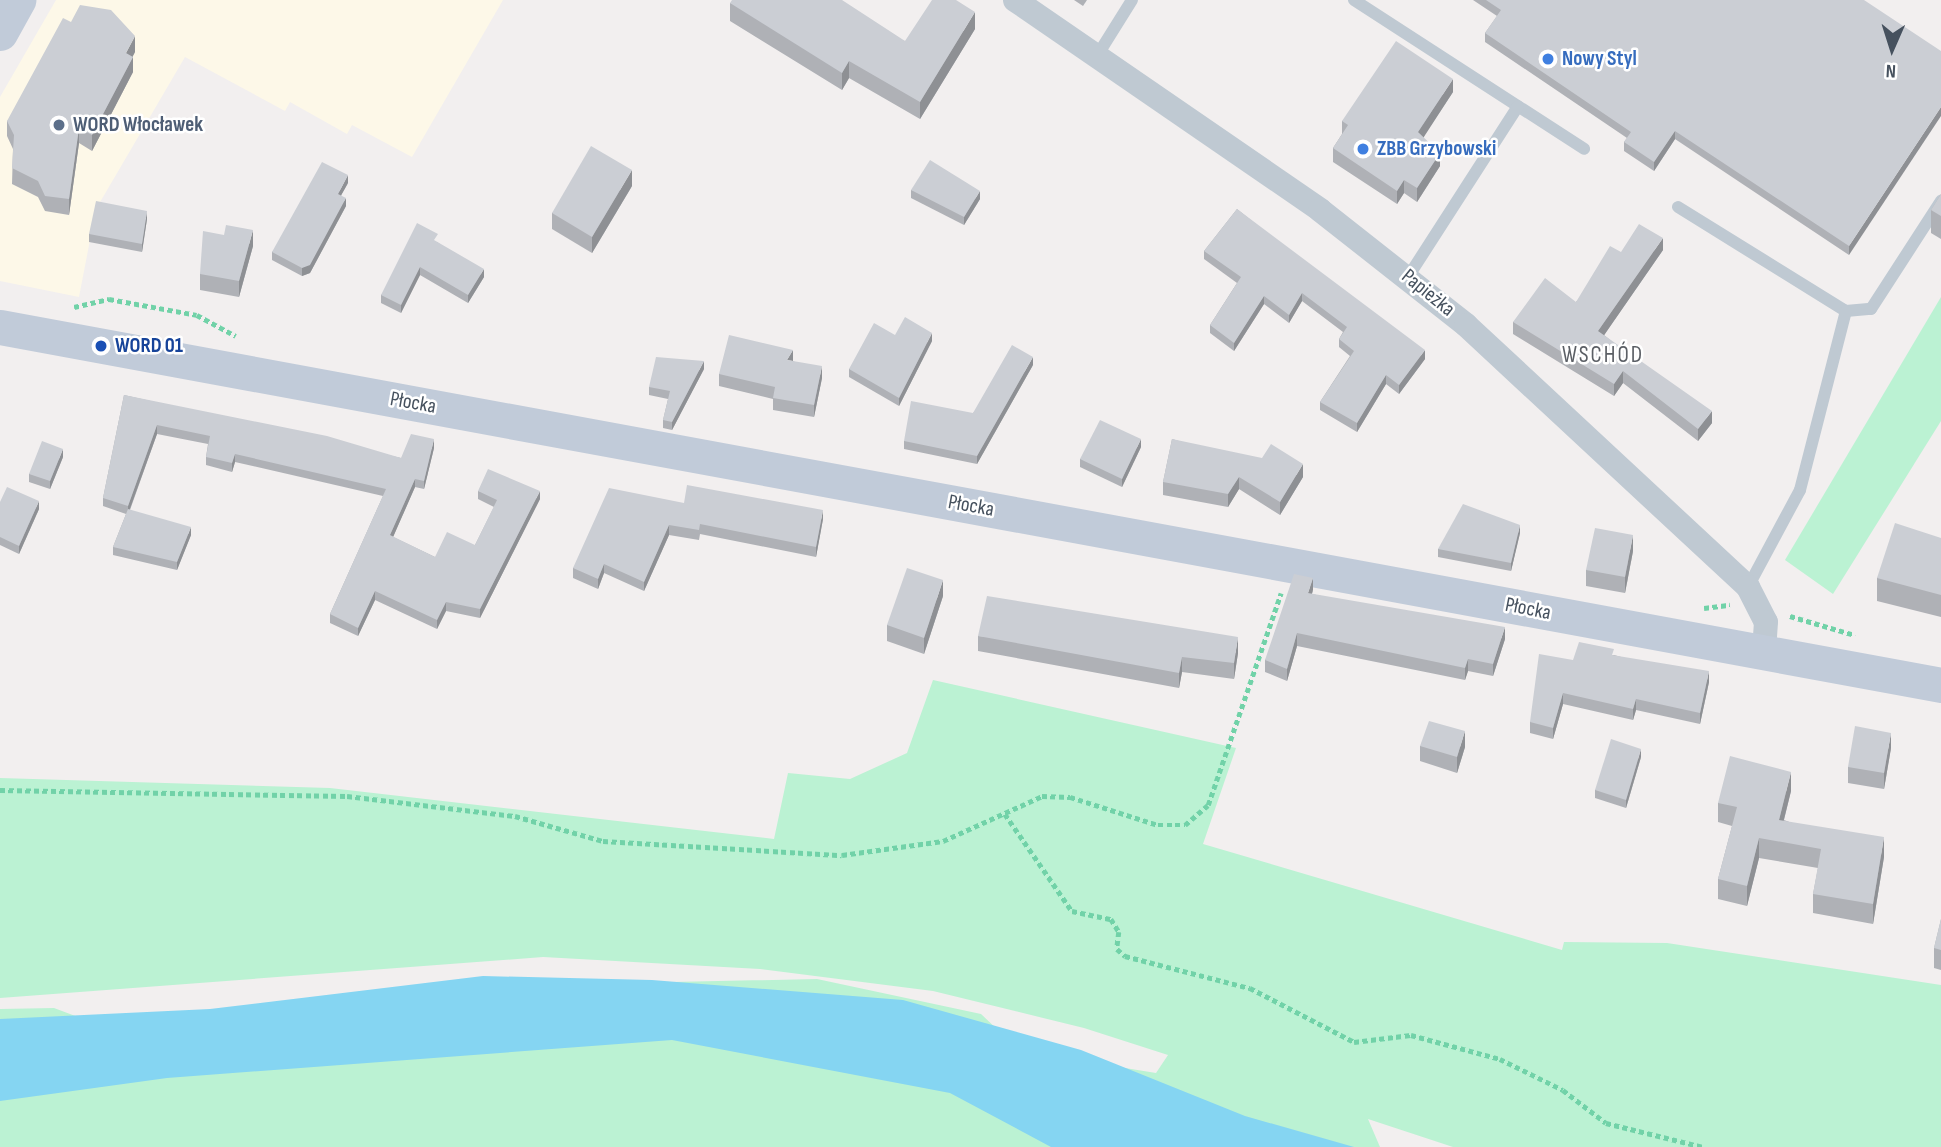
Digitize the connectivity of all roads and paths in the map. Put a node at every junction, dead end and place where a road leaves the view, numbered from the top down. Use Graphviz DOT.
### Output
graph roads {
  1 [pos="18,0"];
  2 [pos="1014,0"];
  3 [pos="1132,0"];
  4 [pos="1354,0"];
  5 [pos="0,33"];
  6 [pos="1097,57"];
  7 [pos="1518,106"];
  8 [pos="1584,149"];
  9 [pos="1941,201"];
  10 [pos="1678,207"];
  11 [pos="1408,277"];
  12 [pos="1846,311"];
  13 [pos="0,327"];
  14 [pos="1285,564"];
  15 [pos="1748,587"];
  16 [pos="1764,654"];
  17 [pos="1941,685"];
  18 [pos="0,790"];
  19 [pos="1005,814"];
  20 [pos="1703,1147"];
  1 -- 5 [label="street"];
  2 -- 6 [label="street, Papieżka"];
  3 -- 6 [label="lane"];
  4 -- 7 [label="lane"];
  6 -- 11 [label="street, Papieżka"];
  7 -- 8 [label="lane"];
  7 -- 11 [label="lane"];
  9 -- 12 [label="lane"];
  10 -- 12 [label="lane"];
  11 -- 15 [label="street, Papieżka"];
  12 -- 15 [label="lane"];
  13 -- 14 [label="street, Płocka"];
  14 -- 16 [label="street, Płocka"];
  14 -- 19 [label="path"];
  15 -- 16 [label="street, Papieżka"];
  16 -- 17 [label="street, Płocka"];
  18 -- 19 [label="path"];
  19 -- 20 [label="path"];
}
